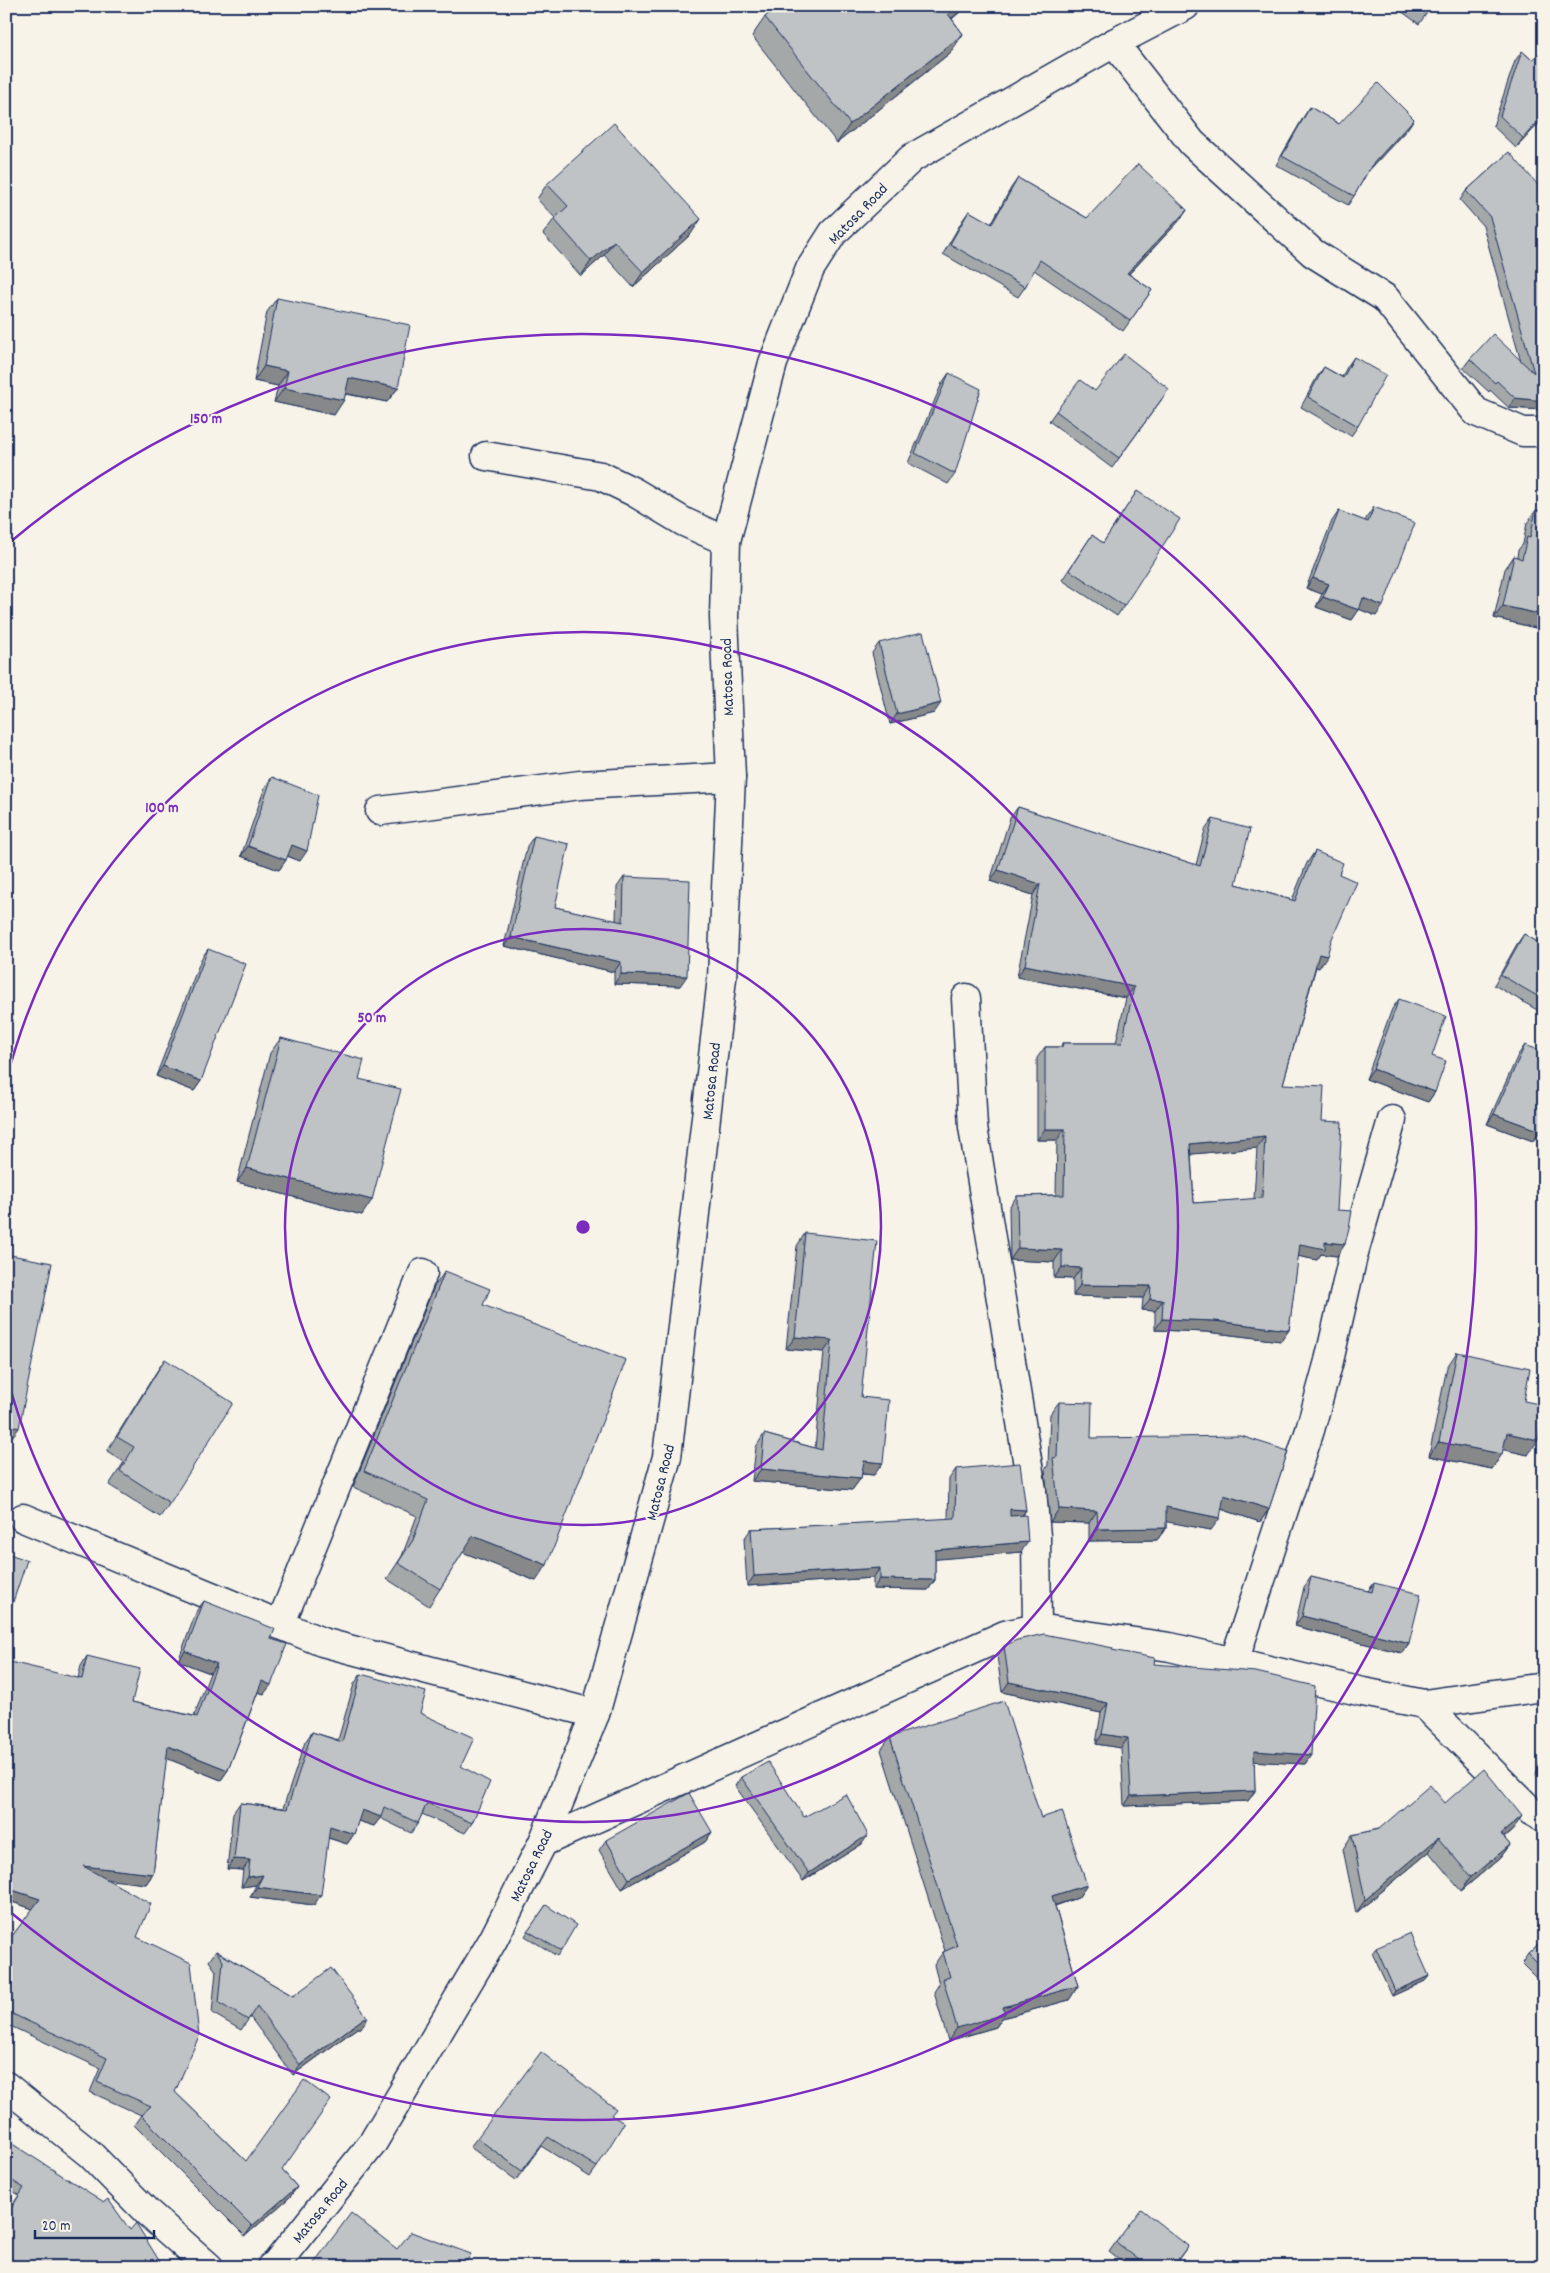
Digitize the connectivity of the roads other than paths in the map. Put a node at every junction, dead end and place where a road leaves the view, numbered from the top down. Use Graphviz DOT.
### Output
graph roads {
  1 [pos="1185,6"];
  2 [pos="1114,43"];
  3 [pos="1544,432"];
  4 [pos="486,456"];
  5 [pos="726,541"];
  6 [pos="731,777"];
  7 [pos="380,811"];
  8 [pos="966,998"];
  9 [pos="1392,1120"];
  10 [pos="423,1272"];
  11 [pos="23,1518"];
  12 [pos="280,1625"];
  13 [pos="1038,1628"];
  14 [pos="1234,1662"];
  15 [pos="1544,1687"];
  16 [pos="1424,1704"];
  17 [pos="595,1714"];
  18 [pos="1544,1818"];
  19 [pos="543,1842"];
  20 [pos="6,2086"];
  21 [pos="209,2267"];
  22 [pos="271,2267"];
  1 -- 2 [label="street, Matosa Road"];
  2 -- 3 [label="street"];
  2 -- 5 [label="street, Matosa Road"];
  4 -- 5 [label="street"];
  5 -- 6 [label="street, Matosa Road"];
  6 -- 7 [label="street"];
  6 -- 17 [label="street, Matosa Road"];
  8 -- 13 [label="street"];
  9 -- 14 [label="street"];
  10 -- 12 [label="street"];
  11 -- 12 [label="street"];
  12 -- 17 [label="street"];
  13 -- 14 [label="street"];
  13 -- 19 [label="street"];
  14 -- 16 [label="street"];
  15 -- 16 [label="street"];
  16 -- 18 [label="street"];
  17 -- 19 [label="street, Matosa Road"];
  19 -- 22 [label="street, Matosa Road"];
  20 -- 21 [label="street"];
}
